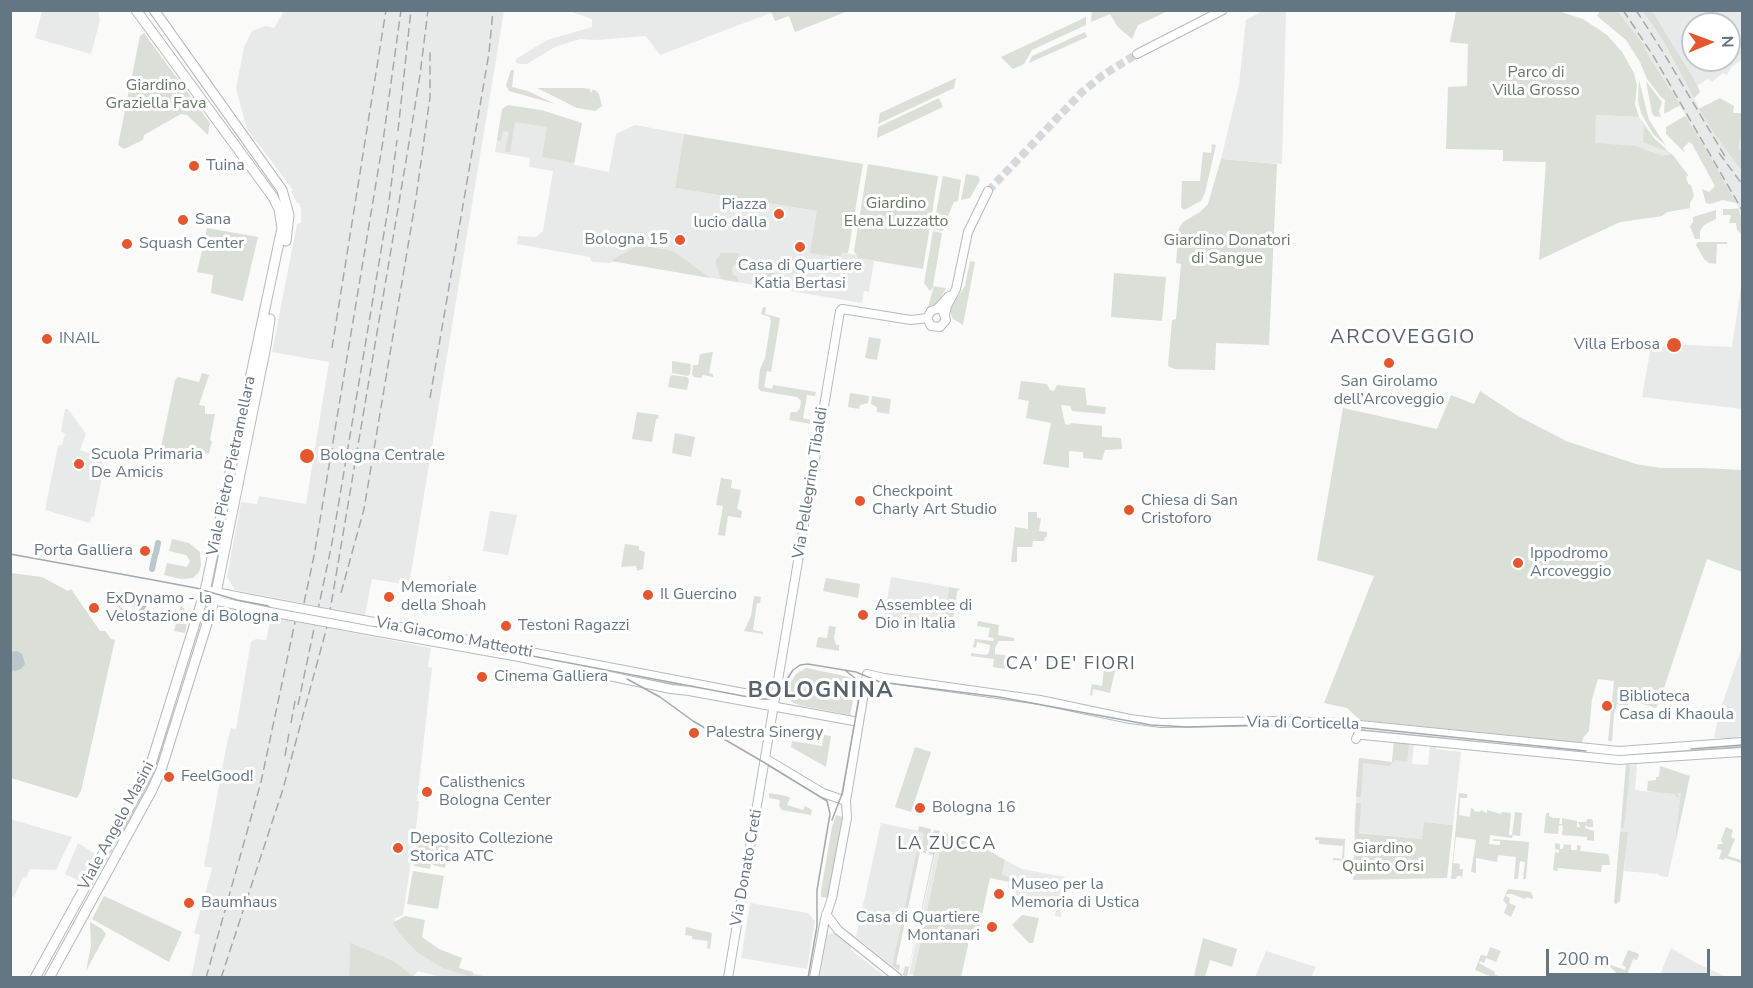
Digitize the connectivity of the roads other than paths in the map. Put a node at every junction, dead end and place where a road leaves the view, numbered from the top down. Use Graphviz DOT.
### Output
graph roads {
  1 [pos="136,10"];
  2 [pos="154,10"];
  3 [pos="1223,10"];
  4 [pos="1137,54"];
  5 [pos="988,191"];
  6 [pos="949,299"];
  7 [pos="937,309"];
  8 [pos="945,315"];
  9 [pos="927,318"];
  10 [pos="261,333"];
  11 [pos="254,400"];
  12 [pos="204,596"];
  13 [pos="215,596"];
  14 [pos="172,697"];
  15 [pos="183,701"];
  16 [pos="777,704"];
  17 [pos="859,722"];
  18 [pos="1356,739"];
  19 [pos="1743,742"];
  20 [pos="1743,752"];
  21 [pos="766,759"];
  22 [pos="846,801"];
  23 [pos="828,910"];
  24 [pos="838,930"];
  25 [pos="822,935"];
  26 [pos="857,946"];
  27 [pos="35,978"];
  28 [pos="49,978"];
  29 [pos="728,978"];
  30 [pos="814,978"];
  31 [pos="898,978"];
  1 -- 10 [label="main road, Viale Pietro Pietramellara"];
  2 -- 11 [label="main road, Viale Pietro Pietramellara"];
  3 -- 4 [label="main road"];
  5 -- 6 [label="main road"];
  6 -- 7 [label="main road"];
  6 -- 8 [label="main road"];
  7 -- 8 [label="main road"];
  7 -- 9 [label="main road"];
  8 -- 9 [label="main road"];
  9 -- 16 [label="main road, Via Pellegrino Tibaldi"];
  10 -- 11 [label="main road, Viale Pietro Pietramellara"];
  10 -- 12 [label="main road, Viale Pietro Pietramellara"];
  11 -- 13 [label="main road, Viale Pietro Pietramellara"];
  12 -- 13 [label="main road, Via Giacomo Matteotti"];
  12 -- 14 [label="main road, Viale Angelo Masini"];
  13 -- 15 [label="main road, Viale Angelo Masini"];
  13 -- 16 [label="main road, Via Giacomo Matteotti, bridge"];
  14 -- 15 [label="main road"];
  14 -- 27 [label="main road, Viale Angelo Masini"];
  15 -- 28 [label="main road, Viale Angelo Masini"];
  16 -- 17 [label="main road, Via Giacomo Matteotti"];
  16 -- 21 [label="main road, Via Donato Creti"];
  17 -- 19 [label="main road, Via di Corticella"];
  17 -- 22 [label="main road"];
  18 -- 20 [label="main road, Via di Corticella"];
  21 -- 22 [label="main road"];
  21 -- 29 [label="main road, Via Donato Creti"];
  22 -- 23 [label="main road"];
  23 -- 24 [label="main road"];
  23 -- 25 [label="main road"];
  23 -- 26 [label="main road"];
  24 -- 25 [label="main road"];
  24 -- 26 [label="main road"];
  25 -- 30 [label="main road"];
  26 -- 31 [label="main road"];
}
